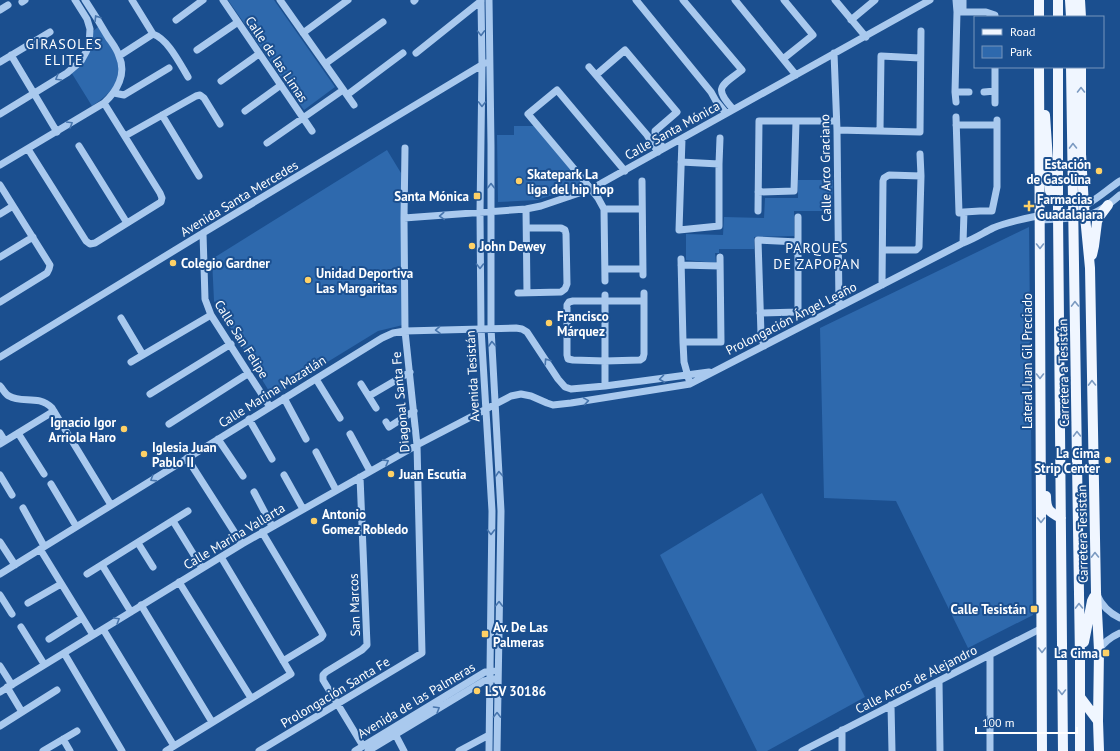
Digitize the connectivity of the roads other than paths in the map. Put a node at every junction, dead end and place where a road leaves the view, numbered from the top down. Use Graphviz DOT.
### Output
graph roads {
  1 [pos="75,0"];
  2 [pos="85,0"];
  3 [pos="132,0"];
  4 [pos="203,0"];
  5 [pos="223,0"];
  6 [pos="281,0"];
  7 [pos="348,0"];
  8 [pos="481,0"];
  9 [pos="489,0"];
  10 [pos="636,0"];
  11 [pos="683,0"];
  12 [pos="734,0"];
  13 [pos="784,0"];
  14 [pos="835,0"];
  15 [pos="875,0"];
  16 [pos="930,0"];
  17 [pos="956,0"];
  18 [pos="963,0"];
  19 [pos="1039,0"];
  20 [pos="1058,0"];
  21 [pos="1070,0"];
  22 [pos="1080,0"];
  23 [pos="8,5"];
  24 [pos="0,10"];
  25 [pos="960,12"];
  26 [pos="490,13"];
  27 [pos="994,16"];
  28 [pos="1039,16"];
  29 [pos="1058,16"];
  30 [pos="1070,16"];
  31 [pos="1081,16"];
  32 [pos="176,20"];
  33 [pos="851,20"];
  34 [pos="238,22"];
  35 [pos="383,22"];
  36 [pos="921,31"];
  37 [pos="50,32"];
  38 [pos="303,32"];
  39 [pos="153,34"];
  40 [pos="866,37"];
  41 [pos="197,50"];
  42 [pos="403,53"];
  43 [pos="416,53"];
  44 [pos="834,53"];
  45 [pos="259,54"];
  46 [pos="11,55"];
  47 [pos="120,56"];
  48 [pos="920,58"];
  49 [pos="783,59"];
  50 [pos="490,60"];
  51 [pos="0,62"];
  52 [pos="325,64"];
  53 [pos="482,65"];
  54 [pos="590,67"];
  55 [pos="169,68"];
  56 [pos="995,68"];
  57 [pos="1039,68"];
  58 [pos="1058,68"];
  59 [pos="1071,68"];
  60 [pos="1081,68"];
  61 [pos="796,74"];
  62 [pos="596,75"];
  63 [pos="188,77"];
  64 [pos="222,81"];
  65 [pos="1039,82"];
  66 [pos="281,85"];
  67 [pos="995,91"];
  68 [pos="955,92"];
  69 [pos="969,92"];
  70 [pos="984,92"];
  71 [pos="114,93"];
  72 [pos="345,93"];
  73 [pos="33,94"];
  74 [pos="956,102"];
  75 [pos="104,103"];
  76 [pos="994,103"];
  77 [pos="354,105"];
  78 [pos="734,109"];
  79 [pos="245,111"];
  80 [pos="726,113"];
  81 [pos="0,114"];
  82 [pos="162,115"];
  83 [pos="956,117"];
  84 [pos="303,118"];
  85 [pos="796,121"];
  86 [pos="836,121"];
  87 [pos="220,124"];
  88 [pos="956,125"];
  89 [pos="837,130"];
  90 [pos="312,131"];
  91 [pos="880,131"];
  92 [pos="57,132"];
  93 [pos="125,136"];
  94 [pos="720,138"];
  95 [pos="682,139"];
  96 [pos="267,143"];
  97 [pos="79,146"];
  98 [pos="405,148"];
  99 [pos="28,149"];
  100 [pos="661,150"];
  101 [pos="920,154"];
  102 [pos="681,162"];
  103 [pos="718,164"];
  104 [pos="0,165"];
  105 [pos="625,171"];
  106 [pos="199,176"];
  107 [pos="920,176"];
  108 [pos="1120,181"];
  109 [pos="642,182"];
  110 [pos="0,185"];
  111 [pos="591,189"];
  112 [pos="758,192"];
  113 [pos="1120,195"];
  114 [pos="1058,203"];
  115 [pos="1108,205"];
  116 [pos="13,206"];
  117 [pos="526,209"];
  118 [pos="604,209"];
  119 [pos="642,209"];
  120 [pos="758,211"];
  121 [pos="1084,211"];
  122 [pos="491,212"];
  123 [pos="964,212"];
  124 [pos="480,213"];
  125 [pos="0,214"];
  126 [pos="1073,214"];
  127 [pos="1058,216"];
  128 [pos="798,217"];
  129 [pos="404,218"];
  130 [pos="1037,218"];
  131 [pos="128,223"];
  132 [pos="527,228"];
  133 [pos="203,233"];
  134 [pos="33,237"];
  135 [pos="798,242"];
  136 [pos="963,243"];
  137 [pos="883,250"];
  138 [pos="0,257"];
  139 [pos="720,257"];
  140 [pos="1090,265"];
  141 [pos="720,266"];
  142 [pos="605,269"];
  143 [pos="605,281"];
  144 [pos="882,285"];
  145 [pos="527,293"];
  146 [pos="644,293"];
  147 [pos="518,294"];
  148 [pos="605,298"];
  149 [pos="643,301"];
  150 [pos="0,302"];
  151 [pos="839,307"];
  152 [pos="760,313"];
  153 [pos="211,315"];
  154 [pos="121,318"];
  155 [pos="481,328"];
  156 [pos="491,328"];
  157 [pos="406,331"];
  158 [pos="683,342"];
  159 [pos="230,344"];
  160 [pos="764,346"];
  161 [pos="143,355"];
  162 [pos="0,357"];
  163 [pos="605,361"];
  164 [pos="132,362"];
  165 [pos="715,371"];
  166 [pos="410,372"];
  167 [pos="249,373"];
  168 [pos="688,376"];
  169 [pos="316,379"];
  170 [pos="361,384"];
  171 [pos="690,384"];
  172 [pos="0,386"];
  173 [pos="605,386"];
  174 [pos="571,389"];
  175 [pos="150,394"];
  176 [pos="369,396"];
  177 [pos="284,398"];
  178 [pos="1040,400"];
  179 [pos="571,403"];
  180 [pos="496,404"];
  181 [pos="270,407"];
  182 [pos="376,408"];
  183 [pos="485,409"];
  184 [pos="54,410"];
  185 [pos="414,411"];
  186 [pos="340,418"];
  187 [pos="250,420"];
  188 [pos="386,422"];
  189 [pos="169,424"];
  190 [pos="0,433"];
  191 [pos="18,433"];
  192 [pos="350,434"];
  193 [pos="218,439"];
  194 [pos="306,439"];
  195 [pos="2,442"];
  196 [pos="417,445"];
  197 [pos="316,452"];
  198 [pos="187,458"];
  199 [pos="272,459"];
  200 [pos="370,471"];
  201 [pos="44,474"];
  202 [pos="284,475"];
  203 [pos="0,476"];
  204 [pos="243,476"];
  205 [pos="360,477"];
  206 [pos="51,484"];
  207 [pos="336,490"];
  208 [pos="254,492"];
  209 [pos="12,495"];
  210 [pos="111,505"];
  211 [pos="23,508"];
  212 [pos="303,509"];
  213 [pos="188,512"];
  214 [pos="1061,518"];
  215 [pos="173,521"];
  216 [pos="76,526"];
  217 [pos="272,526"];
  218 [pos="262,532"];
  219 [pos="0,542"];
  220 [pos="138,542"];
  221 [pos="242,544"];
  222 [pos="42,548"];
  223 [pos="221,557"];
  224 [pos="15,565"];
  225 [pos="102,565"];
  226 [pos="153,567"];
  227 [pos="202,568"];
  228 [pos="0,574"];
  229 [pos="87,574"];
  230 [pos="180,582"];
  231 [pos="61,584"];
  232 [pos="1096,592"];
  233 [pos="0,595"];
  234 [pos="28,603"];
  235 [pos="141,605"];
  236 [pos="131,612"];
  237 [pos="12,614"];
  238 [pos="82,618"];
  239 [pos="1120,618"];
  240 [pos="21,628"];
  241 [pos="1042,628"];
  242 [pos="103,629"];
  243 [pos="1120,633"];
  244 [pos="92,635"];
  245 [pos="49,639"];
  246 [pos="1099,650"];
  247 [pos="64,653"];
  248 [pos="422,653"];
  249 [pos="990,654"];
  250 [pos="1080,659"];
  251 [pos="283,661"];
  252 [pos="44,664"];
  253 [pos="0,666"];
  254 [pos="490,671"];
  255 [pos="498,671"];
  256 [pos="494,679"];
  257 [pos="939,681"];
  258 [pos="9,686"];
  259 [pos="57,690"];
  260 [pos="0,692"];
  261 [pos="1080,697"];
  262 [pos="251,698"];
  263 [pos="338,704"];
  264 [pos="891,705"];
  265 [pos="22,712"];
  266 [pos="1098,721"];
  267 [pos="212,722"];
  268 [pos="0,726"];
  269 [pos="842,730"];
  270 [pos="76,731"];
  271 [pos="394,731"];
  272 [pos="489,735"];
  273 [pos="63,739"];
  274 [pos="174,746"];
  275 [pos="366,749"];
  276 [pos="43,751"];
  277 [pos="70,751"];
  278 [pos="122,751"];
  279 [pos="166,751"];
  280 [pos="259,751"];
  281 [pos="355,751"];
  282 [pos="404,751"];
  283 [pos="459,751"];
  284 [pos="488,751"];
  285 [pos="497,751"];
  286 [pos="802,751"];
  287 [pos="842,751"];
  288 [pos="892,751"];
  289 [pos="940,751"];
  290 [pos="990,751"];
  291 [pos="1042,751"];
  292 [pos="1063,751"];
  293 [pos="1080,751"];
  294 [pos="1099,751"];
  1 -- 73 [label="street, one-way"];
  47 -- 2 [label="street, one-way"];
  3 -- 39 [label="street"];
  4 -- 32 [label="street"];
  5 -- 34 [label="street, Calle de las Limas"];
  6 -- 38 [label="street"];
  7 -- 38 [label="street"];
  8 -- 26 [label="street"];
  8 -- 43 [label="street"];
  8 -- 53 [label="street, Avenida Tesistán, one-way"];
  9 -- 26 [label="street, Avenida Tesistán"];
  10 -- 80 [label="street"];
  11 -- 78 [label="street"];
  12 -- 49 [label="street"];
  13 -- 49 [label="street"];
  14 -- 33 [label="street"];
  15 -- 33 [label="street"];
  16 -- 40 [label="street, Calle Santa Mónica"];
  17 -- 25 [label="street"];
  18 -- 25 [label="street"];
  19 -- 28 [label="main road"];
  20 -- 29 [label="main road"];
  21 -- 30 [label="main road"];
  22 -- 31 [label="main road"];
  23 -- 24 [label="street"];
  25 -- 27 [label="street"];
  25 -- 68 [label="street"];
  26 -- 50 [label="street, Avenida Tesistán"];
  33 -- 40 [label="street"];
  34 -- 41 [label="street"];
  34 -- 45 [label="street, Calle de las Limas"];
  35 -- 52 [label="street"];
  36 -- 48 [label="street"];
  37 -- 46 [label="street"];
  38 -- 52 [label="street"];
  39 -- 47 [label="street"];
  39 -- 63 [label="street"];
  40 -- 44 [label="street, Calle Santa Mónica"];
  42 -- 72 [label="street"];
  44 -- 61 [label="street, Calle Santa Mónica"];
  44 -- 86 [label="street, Calle Arco Graciano"];
  45 -- 64 [label="street"];
  45 -- 66 [label="street, Calle de las Limas"];
  46 -- 51 [label="street"];
  46 -- 73 [label="street"];
  47 -- 71 [label="street"];
  48 -- 91 [label="street"];
  48 -- 91 [label="street"];
  49 -- 61 [label="street"];
  50 -- 53 [label="street, Avenida Santa Mercedes"];
  122 -- 50 [label="street, Avenida Tesistán, one-way"];
  52 -- 72 [label="street"];
  53 -- 124 [label="street, Avenida Tesistán, one-way"];
  53 -- 133 [label="street, Avenida Santa Mercedes"];
  54 -- 62 [label="street"];
  55 -- 71 [label="street"];
  56 -- 67 [label="street"];
  57 -- 65 [label="main road, Lateral Juan Gil Preciado"];
  58 -- 114 [label="main road, Carretera a Tesistán"];
  126 -- 59 [label="main road, Carretera a Tesistán, one-way"];
  121 -- 60 [label="main road, one-way"];
  61 -- 78 [label="street, Calle Santa Mónica"];
  62 -- 100 [label="street"];
  62 -- 100 [label="street"];
  65 -- 114 [label="main road"];
  65 -- 130 [label="main road, Lateral Juan Gil Preciado"];
  66 -- 79 [label="street"];
  66 -- 84 [label="street, Calle de las Limas"];
  67 -- 70 [label="street"];
  67 -- 76 [label="street"];
  68 -- 69 [label="street"];
  68 -- 74 [label="street"];
  71 -- 75 [label="street"];
  72 -- 77 [label="street"];
  72 -- 84 [label="street"];
  73 -- 81 [label="street"];
  73 -- 92 [label="street"];
  92 -- 75 [label="street, one-way"];
  75 -- 93 [label="street"];
  78 -- 80 [label="street, Calle Santa Mónica"];
  80 -- 95 [label="street, Calle Santa Mónica"];
  82 -- 87 [label="street"];
  82 -- 93 [label="street"];
  82 -- 106 [label="street"];
  83 -- 88 [label="street"];
  84 -- 90 [label="street, Calle de las Limas"];
  84 -- 96 [label="street"];
  85 -- 86 [label="street"];
  85 -- 112 [label="street"];
  85 -- 112 [label="street"];
  86 -- 89 [label="street, Calle Arco Graciano"];
  88 -- 123 [label="street"];
  88 -- 123 [label="street"];
  89 -- 91 [label="street"];
  89 -- 151 [label="street, Calle Arco Graciano"];
  92 -- 99 [label="street"];
  93 -- 131 [label="street"];
  94 -- 103 [label="street"];
  95 -- 100 [label="street, Calle Santa Mónica"];
  95 -- 102 [label="street"];
  97 -- 131 [label="street"];
  98 -- 129 [label="street, Diagonal Santa Fe"];
  99 -- 104 [label="street"];
  99 -- 131 [label="street"];
  100 -- 105 [label="street, Calle Santa Mónica"];
  101 -- 107 [label="street"];
  102 -- 103 [label="street"];
  102 -- 103 [label="street"];
  105 -- 111 [label="street, Calle Santa Mónica"];
  105 -- 111 [label="street"];
  107 -- 137 [label="street"];
  107 -- 137 [label="street"];
  108 -- 121 [label="street"];
  109 -- 119 [label="street"];
  110 -- 116 [label="street"];
  111 -- 117 [label="street, Calle Santa Mónica"];
  111 -- 118 [label="street"];
  112 -- 120 [label="street"];
  113 -- 115 [label="street"];
  114 -- 127 [label="main road, Carretera a Tesistán"];
  115 -- 121 [label="street"];
  115 -- 140 [label="main road"];
  116 -- 125 [label="street"];
  116 -- 134 [label="street"];
  117 -- 122 [label="street, Calle Santa Mónica"];
  117 -- 132 [label="street"];
  118 -- 119 [label="street"];
  118 -- 142 [label="street"];
  119 -- 142 [label="street"];
  121 -- 126 [label="street, Prolongación Ángel Leaño"];
  121 -- 140 [label="main road"];
  122 -- 124 [label="street, Calle Santa Mónica"];
  122 -- 156 [label="street, Avenida Tesistán"];
  123 -- 136 [label="street"];
  124 -- 129 [label="street, Calle Santa Mónica, one-way"];
  124 -- 155 [label="street, Avenida Tesistán, one-way"];
  126 -- 127 [label="street, Prolongación Ángel Leaño"];
  250 -- 126 [label="main road, Carretera a Tesistán, one-way"];
  127 -- 130 [label="street, Prolongación Ángel Leaño"];
  127 -- 214 [label="main road, Carretera a Tesistán"];
  128 -- 135 [label="street"];
  129 -- 157 [label="street, Diagonal Santa Fe"];
  130 -- 136 [label="street, Prolongación Ángel Leaño"];
  130 -- 178 [label="main road, Lateral Juan Gil Preciado, one-way"];
  132 -- 145 [label="street"];
  132 -- 145 [label="street"];
  133 -- 153 [label="street, Calle San Felipe"];
  133 -- 162 [label="street, Avenida Santa Mercedes"];
  134 -- 138 [label="street"];
  134 -- 150 [label="street"];
  135 -- 152 [label="street"];
  135 -- 152 [label="street"];
  136 -- 144 [label="street, Prolongación Ángel Leaño"];
  137 -- 144 [label="street"];
  139 -- 141 [label="street"];
  232 -- 140 [label="main road, Carretera Tesistán, one-way"];
  141 -- 158 [label="street"];
  141 -- 158 [label="street"];
  142 -- 143 [label="street"];
  144 -- 151 [label="street, Prolongación Ángel Leaño"];
  145 -- 147 [label="street"];
  146 -- 149 [label="street"];
  148 -- 149 [label="street"];
  148 -- 163 [label="street"];
  148 -- 163 [label="street"];
  149 -- 163 [label="street"];
  151 -- 160 [label="street, Prolongación Ángel Leaño"];
  152 -- 160 [label="street"];
  153 -- 159 [label="street, Calle San Felipe"];
  153 -- 161 [label="street"];
  154 -- 161 [label="street"];
  155 -- 156 [label="street, Calle Marina Mazatlán"];
  155 -- 157 [label="street, Calle Marina Mazatlán, one-way"];
  155 -- 183 [label="street, Avenida Tesistán"];
  174 -- 156 [label="street, one-way"];
  180 -- 156 [label="street, Avenida Tesistán, one-way"];
  157 -- 166 [label="street, Diagonal Santa Fe"];
  157 -- 169 [label="street, Calle Marina Mazatlán"];
  158 -- 168 [label="street"];
  159 -- 167 [label="street, Calle San Felipe"];
  159 -- 175 [label="street"];
  160 -- 165 [label="street, Prolongación Ángel Leaño"];
  161 -- 164 [label="street"];
  163 -- 173 [label="street"];
  165 -- 168 [label="street, Prolongación Ángel Leaño"];
  165 -- 171 [label="street, Prolongación Ángel Leaño"];
  166 -- 176 [label="street"];
  166 -- 185 [label="street, Diagonal Santa Fe"];
  167 -- 181 [label="street, Calle San Felipe"];
  167 -- 189 [label="street"];
  168 -- 171 [label="street"];
  168 -- 173 [label="street, Prolongación Ángel Leaño, one-way"];
  169 -- 177 [label="street, Calle Marina Mazatlán"];
  169 -- 186 [label="street"];
  170 -- 176 [label="street"];
  179 -- 171 [label="street, Prolongación Ángel Leaño, one-way"];
  172 -- 184 [label="street"];
  173 -- 174 [label="street, Prolongación Ángel Leaño"];
  174 -- 179 [label="street"];
  176 -- 182 [label="street"];
  177 -- 181 [label="street, Calle Marina Mazatlán"];
  177 -- 194 [label="street"];
  178 -- 214 [label="main road"];
  178 -- 241 [label="main road, Lateral Juan Gil Preciado, one-way"];
  179 -- 180 [label="street, Prolongación Ángel Leaño"];
  180 -- 183 [label="street, Prolongación Ángel Leaño"];
  255 -- 180 [label="street, Avenida Tesistán, one-way"];
  181 -- 187 [label="street, Calle Marina Mazatlán"];
  183 -- 196 [label="street, Calle Marina Vallarta"];
  183 -- 254 [label="street, Avenida Tesistán, one-way"];
  184 -- 191 [label="street"];
  184 -- 210 [label="street"];
  185 -- 188 [label="street"];
  185 -- 196 [label="street, Diagonal Santa Fe"];
  187 -- 193 [label="street, Calle Marina Mazatlán"];
  187 -- 199 [label="street"];
  190 -- 195 [label="street"];
  191 -- 195 [label="street"];
  191 -- 201 [label="street"];
  192 -- 200 [label="street"];
  193 -- 198 [label="street, Calle Marina Mazatlán"];
  193 -- 204 [label="street"];
  200 -- 196 [label="street, Calle Marina Vallarta, one-way"];
  196 -- 248 [label="street, Diagonal Santa Fe"];
  197 -- 207 [label="street"];
  198 -- 210 [label="street, Calle Marina Mazatlán, one-way"];
  198 -- 221 [label="street"];
  200 -- 205 [label="street, Calle Marina Vallarta"];
  202 -- 212 [label="street"];
  203 -- 209 [label="street"];
  205 -- 207 [label="street, Calle Marina Vallarta"];
  205 -- 263 [label="street, San Marcos"];
  206 -- 216 [label="street"];
  207 -- 212 [label="street, Calle Marina Vallarta"];
  208 -- 217 [label="street"];
  210 -- 216 [label="street, Calle Marina Mazatlán"];
  211 -- 222 [label="street"];
  212 -- 217 [label="street, Calle Marina Vallarta"];
  213 -- 215 [label="street"];
  214 -- 292 [label="main road, Carretera a Tesistán, one-way"];
  215 -- 220 [label="street"];
  215 -- 227 [label="street"];
  216 -- 222 [label="street, Calle Marina Mazatlán"];
  217 -- 218 [label="street, Calle Marina Vallarta"];
  218 -- 221 [label="street, Calle Marina Vallarta"];
  218 -- 251 [label="street"];
  219 -- 224 [label="street"];
  220 -- 225 [label="street"];
  220 -- 226 [label="street"];
  221 -- 223 [label="street, Calle Marina Vallarta"];
  222 -- 224 [label="street, Calle Marina Mazatlán"];
  222 -- 231 [label="street"];
  223 -- 227 [label="street, Calle Marina Vallarta"];
  223 -- 251 [label="street"];
  224 -- 228 [label="street, Calle Marina Mazatlán"];
  225 -- 229 [label="street"];
  225 -- 236 [label="street"];
  227 -- 230 [label="street, Calle Marina Vallarta"];
  230 -- 235 [label="street, Calle Marina Vallarta"];
  230 -- 262 [label="street"];
  231 -- 234 [label="street"];
  231 -- 238 [label="street"];
  232 -- 239 [label="street"];
  232 -- 246 [label="main road, Carretera Tesistán"];
  232 -- 250 [label="main road"];
  233 -- 237 [label="street"];
  235 -- 236 [label="street, Calle Marina Vallarta"];
  235 -- 267 [label="street"];
  242 -- 236 [label="street, Calle Marina Vallarta, one-way"];
  238 -- 244 [label="street"];
  238 -- 245 [label="street"];
  240 -- 252 [label="street"];
  241 -- 249 [label="street, Calle Arcos de Alejandro"];
  241 -- 291 [label="main road, Lateral Juan Gil Preciado, one-way"];
  242 -- 244 [label="street, Calle Marina Vallarta"];
  242 -- 274 [label="street"];
  243 -- 246 [label="street"];
  244 -- 247 [label="street, Calle Marina Vallarta"];
  246 -- 266 [label="main road, Carretera Tesistán"];
  247 -- 252 [label="street, Calle Marina Vallarta"];
  247 -- 278 [label="street"];
  248 -- 263 [label="street, Prolongación Santa Fe"];
  249 -- 257 [label="street, Calle Arcos de Alejandro"];
  249 -- 290 [label="street"];
  250 -- 261 [label="main road, Carretera a Tesistán"];
  251 -- 262 [label="street"];
  252 -- 258 [label="street, Calle Marina Vallarta"];
  253 -- 258 [label="street"];
  254 -- 255 [label="street"];
  254 -- 256 [label="street, Avenida Tesistán"];
  254 -- 271 [label="street, Avenida de las Palmeras"];
  255 -- 256 [label="street, Avenida Tesistán"];
  271 -- 256 [label="street, Avenida de las Palmeras, one-way"];
  256 -- 272 [label="street, Avenida Tesistán"];
  285 -- 256 [label="street, Avenida Tesistán, one-way"];
  257 -- 264 [label="street, Calle Arcos de Alejandro"];
  257 -- 289 [label="street"];
  258 -- 260 [label="street, Calle Marina Vallarta"];
  258 -- 265 [label="street"];
  259 -- 265 [label="street"];
  261 -- 266 [label="main road"];
  261 -- 293 [label="main road, Carretera a Tesistán"];
  262 -- 267 [label="street"];
  263 -- 275 [label="street, San Marcos"];
  263 -- 280 [label="street, Prolongación Santa Fe"];
  264 -- 269 [label="street, Calle Arcos de Alejandro"];
  264 -- 288 [label="street"];
  265 -- 268 [label="street"];
  266 -- 294 [label="main road, Carretera Tesistán"];
  267 -- 274 [label="street"];
  269 -- 286 [label="street, Calle Arcos de Alejandro"];
  269 -- 287 [label="street"];
  270 -- 273 [label="street"];
  271 -- 275 [label="street, Avenida de las Palmeras"];
  271 -- 282 [label="street"];
  272 -- 283 [label="street"];
  272 -- 284 [label="street, Avenida Tesistán"];
  273 -- 276 [label="street"];
  273 -- 277 [label="street"];
  274 -- 279 [label="street"];
  275 -- 281 [label="street, Avenida de las Palmeras"];
}
